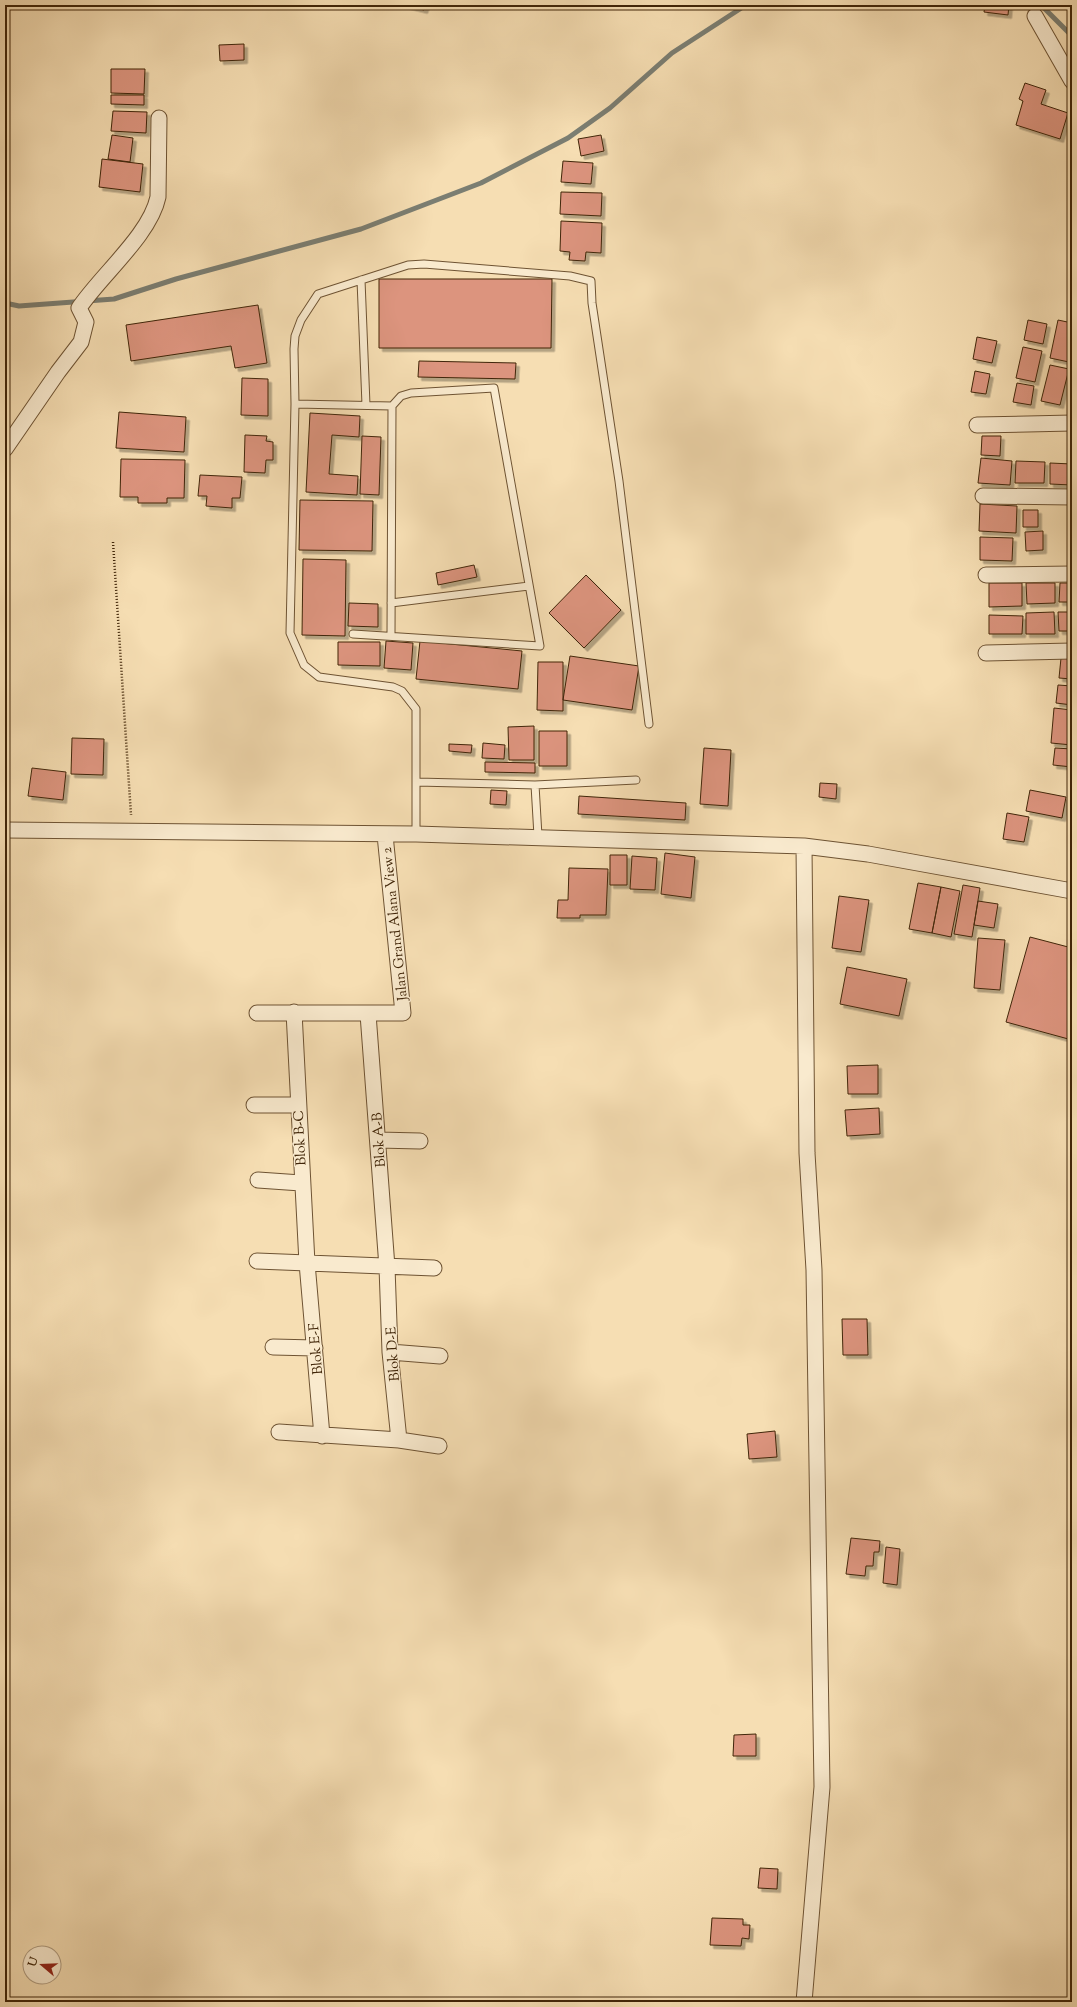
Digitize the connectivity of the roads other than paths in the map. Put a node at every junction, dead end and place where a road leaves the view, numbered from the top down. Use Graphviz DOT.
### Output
graph roads {
  1 [pos="1035,16"];
  2 [pos="1072,81"];
  3 [pos="158,118"];
  4 [pos="362,280"];
  5 [pos="295,404"];
  6 [pos="366,406"];
  7 [pos="392,406"];
  8 [pos="1072,423"];
  9 [pos="977,425"];
  10 [pos="5,450"];
  11 [pos="983,496"];
  12 [pos="1072,497"];
  13 [pos="1072,574"];
  14 [pos="986,575"];
  15 [pos="530,586"];
  16 [pos="391,603"];
  17 [pos="353,634"];
  18 [pos="391,636"];
  19 [pos="1072,651"];
  20 [pos="986,653"];
  21 [pos="649,724"];
  22 [pos="636,780"];
  23 [pos="417,782"];
  24 [pos="535,785"];
  25 [pos="5,830"];
  26 [pos="416,834"];
  27 [pos="385,835"];
  28 [pos="538,836"];
  29 [pos="804,846"];
  30 [pos="1072,891"];
  31 [pos="294,1012"];
  32 [pos="257,1013"];
  33 [pos="368,1014"];
  34 [pos="254,1105"];
  35 [pos="298,1105"];
  36 [pos="378,1140"];
  37 [pos="420,1141"];
  38 [pos="258,1180"];
  39 [pos="302,1183"];
  40 [pos="257,1261"];
  41 [pos="307,1263"];
  42 [pos="387,1267"];
  43 [pos="434,1268"];
  44 [pos="273,1347"];
  45 [pos="315,1348"];
  46 [pos="390,1352"];
  47 [pos="440,1356"];
  48 [pos="279,1432"];
  49 [pos="322,1436"];
  50 [pos="399,1440"];
  51 [pos="439,1446"];
  52 [pos="804,2002"];
  1 -- 2 [label="street"];
  3 -- 10 [label="street"];
  4 -- 5 [label="lane"];
  4 -- 6 [label="lane"];
  4 -- 21 [label="lane"];
  5 -- 6 [label="lane"];
  5 -- 23 [label="lane"];
  6 -- 7 [label="lane"];
  7 -- 15 [label="lane"];
  7 -- 16 [label="lane"];
  8 -- 9 [label="street"];
  11 -- 12 [label="street"];
  13 -- 14 [label="street"];
  15 -- 16 [label="lane"];
  15 -- 18 [label="lane"];
  16 -- 18 [label="lane"];
  17 -- 18 [label="lane"];
  19 -- 20 [label="street"];
  22 -- 24 [label="lane"];
  23 -- 24 [label="lane"];
  23 -- 26 [label="lane"];
  24 -- 28 [label="lane"];
  25 -- 27 [label="street"];
  26 -- 27 [label="street"];
  26 -- 28 [label="street"];
  27 -- 33 [label="street, Jalan Grand Alana View 2"];
  28 -- 29 [label="street"];
  29 -- 30 [label="street"];
  29 -- 52 [label="street"];
  31 -- 32 [label="street"];
  31 -- 33 [label="street"];
  31 -- 35 [label="street, Blok B-C"];
  33 -- 36 [label="street, Blok A-B"];
  34 -- 35 [label="street"];
  35 -- 39 [label="street, Blok B-C"];
  36 -- 37 [label="street"];
  36 -- 42 [label="street, Blok A-B"];
  38 -- 39 [label="street"];
  39 -- 41 [label="street, Blok B-C"];
  40 -- 41 [label="street"];
  41 -- 42 [label="street"];
  41 -- 45 [label="street, Blok E-F"];
  42 -- 43 [label="street"];
  42 -- 46 [label="street, Blok D-E"];
  44 -- 45 [label="street"];
  45 -- 49 [label="street, Blok E-F"];
  46 -- 47 [label="street"];
  46 -- 50 [label="street, Blok D-E"];
  48 -- 49 [label="street"];
  49 -- 50 [label="street"];
  50 -- 51 [label="street"];
}
